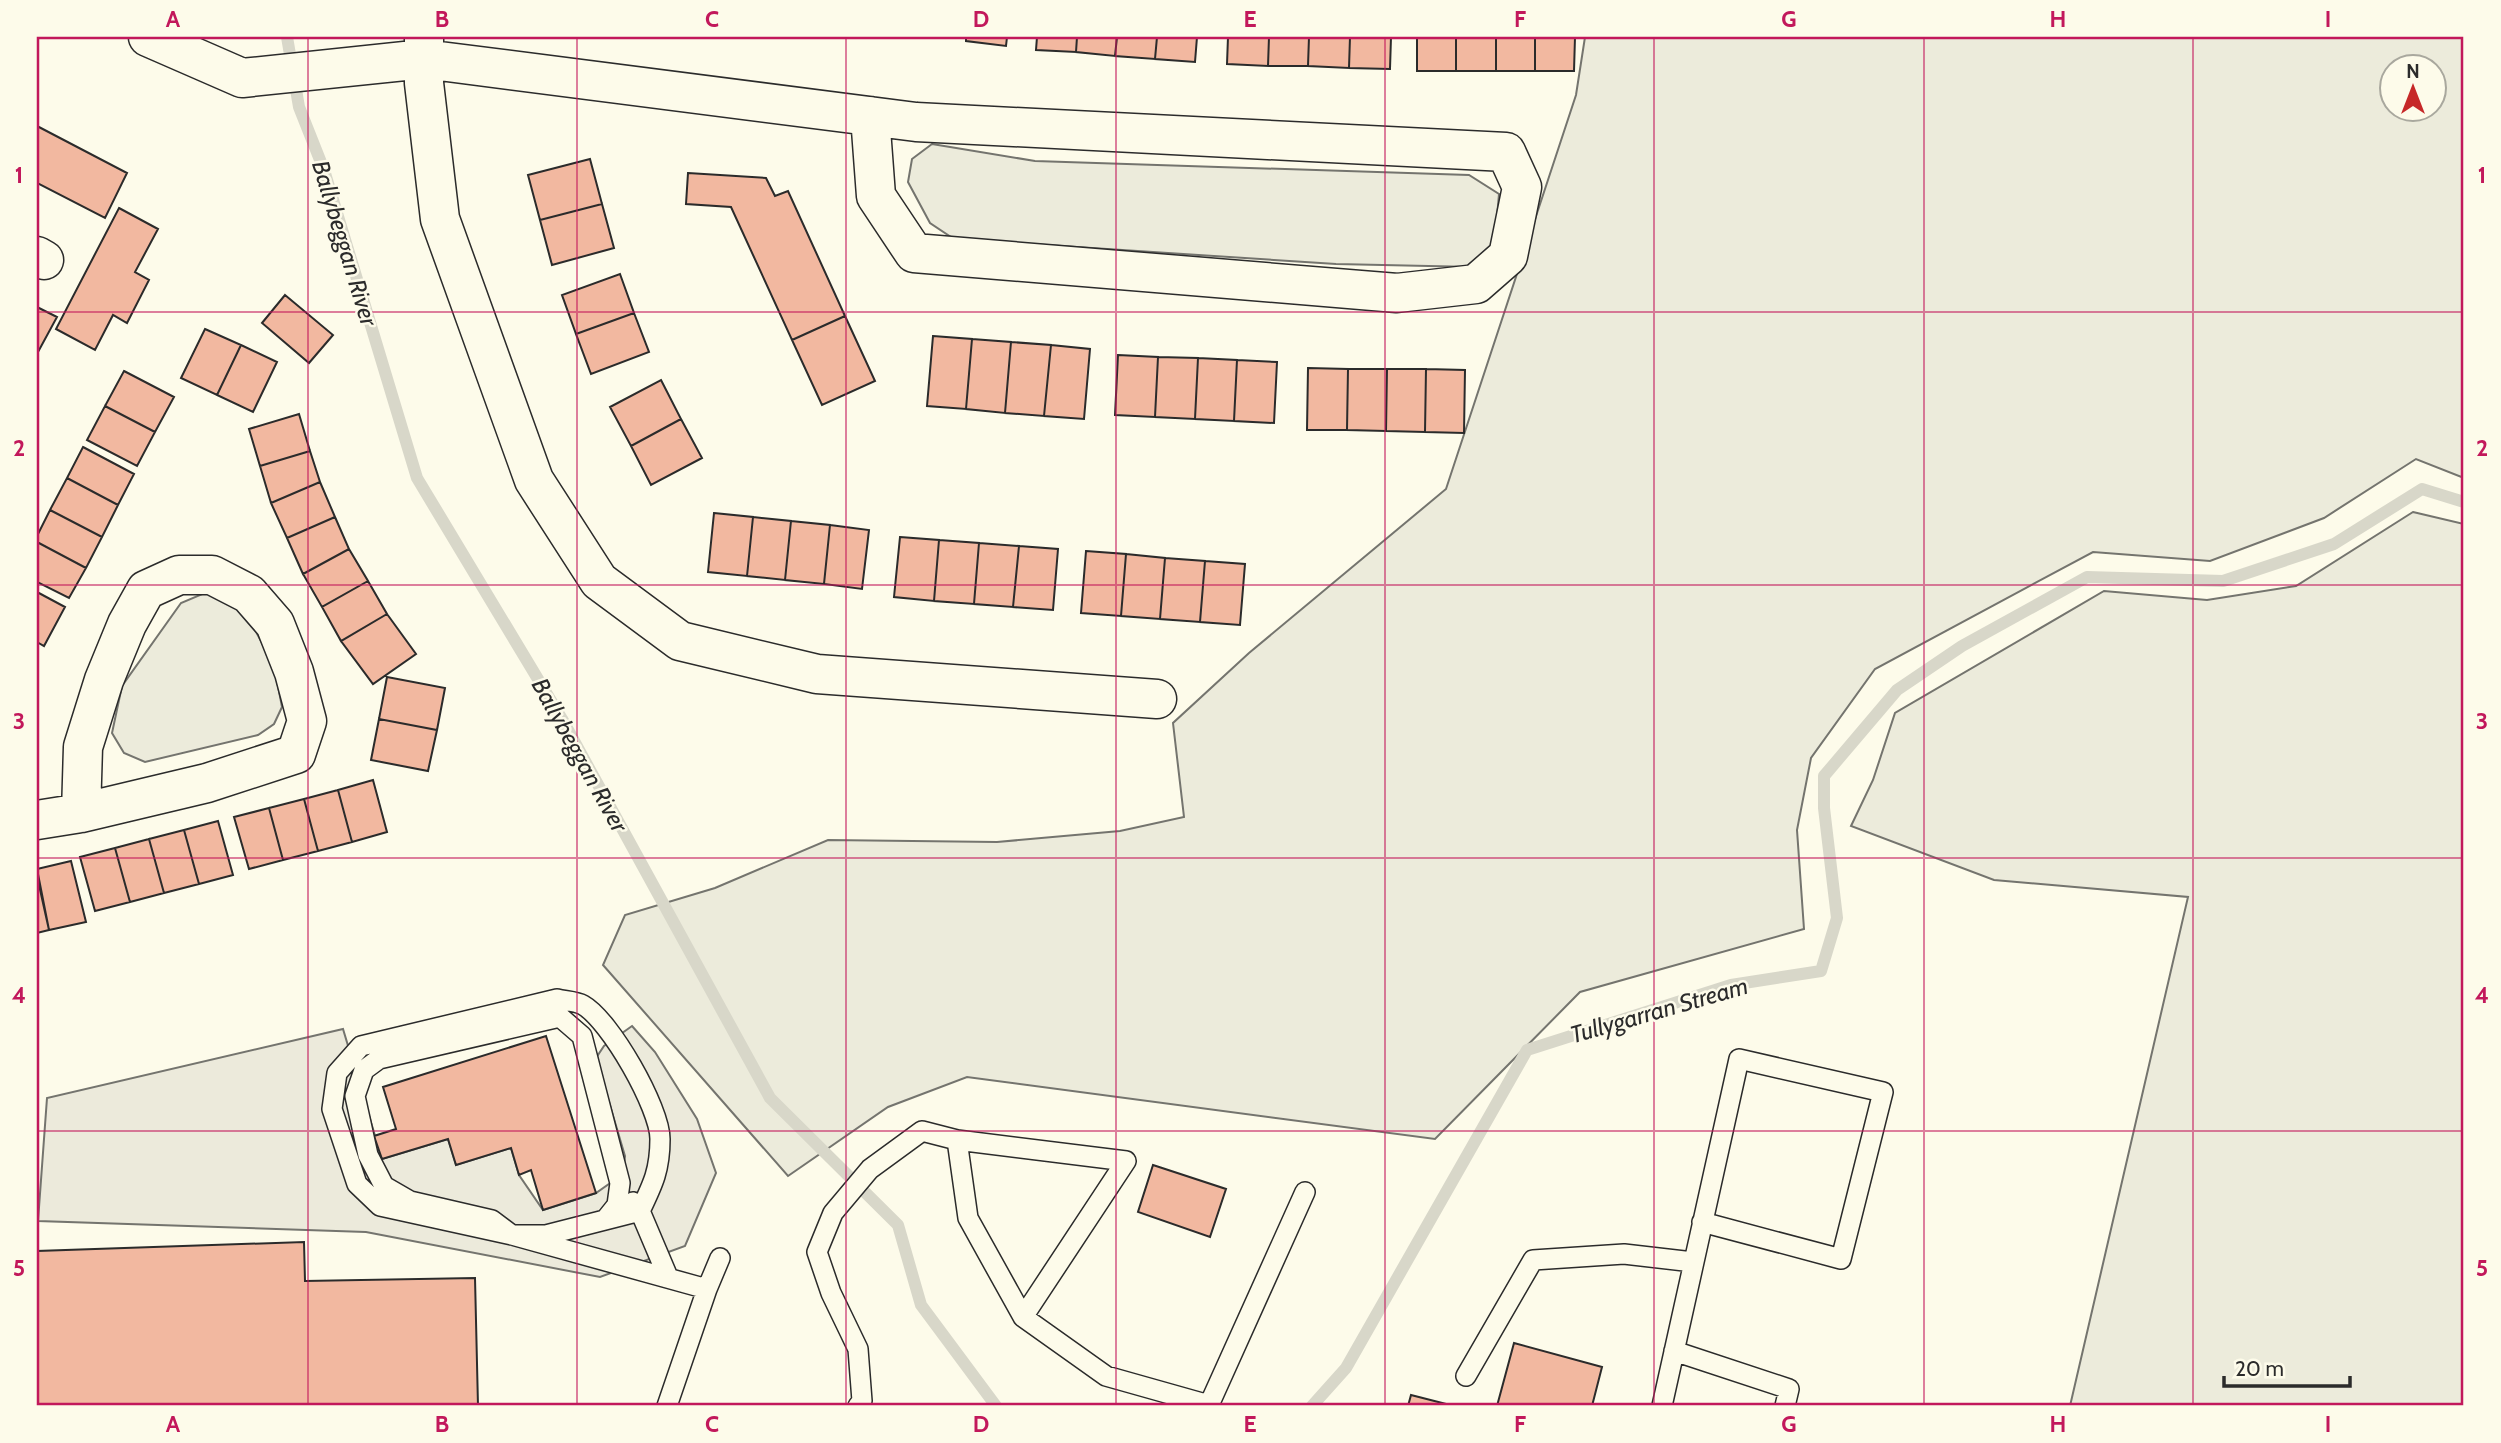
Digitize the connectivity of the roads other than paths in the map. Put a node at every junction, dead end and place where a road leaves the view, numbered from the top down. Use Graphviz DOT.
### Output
graph roads {
  1 [pos="148,37"];
  2 [pos="424,48"];
  3 [pos="870,116"];
  4 [pos="1157,699"];
  5 [pos="81,814"];
  6 [pos="37,820"];
  7 [pos="957,1140"];
  8 [pos="620,1183"];
  9 [pos="1305,1192"];
  10 [pos="640,1211"];
  11 [pos="605,1220"];
  12 [pos="1702,1222"];
  13 [pos="512,1235"];
  14 [pos="720,1258"];
  15 [pos="1693,1262"];
  16 [pos="668,1277"];
  17 [pos="707,1289"];
  18 [pos="1023,1317"];
  19 [pos="1674,1351"];
  20 [pos="1466,1376"];
  21 [pos="667,1406"];
  22 [pos="858,1406"];
  23 [pos="1662,1406"];
  24 [pos="1785,1406"];
  1 -- 2 [label="street"];
  2 -- 3 [label="street"];
  2 -- 4 [label="street"];
  3 -- 3 [label="street"];
  5 -- 5 [label="street"];
  5 -- 6 [label="street"];
  7 -- 18 [label="lane"];
  7 -- 18 [label="lane"];
  7 -- 22 [label="lane"];
  8 -- 10 [label="lane"];
  8 -- 11 [label="lane"];
  8 -- 13 [label="lane"];
  9 -- 18 [label="lane"];
  10 -- 11 [label="lane"];
  10 -- 13 [label="lane"];
  10 -- 16 [label="lane"];
  11 -- 13 [label="lane"];
  12 -- 12 [label="lane"];
  12 -- 15 [label="lane"];
  13 -- 16 [label="lane"];
  14 -- 17 [label="lane"];
  15 -- 19 [label="lane"];
  15 -- 20 [label="lane"];
  16 -- 17 [label="lane"];
  17 -- 21 [label="lane"];
  19 -- 23 [label="lane"];
  19 -- 24 [label="lane"];
}
